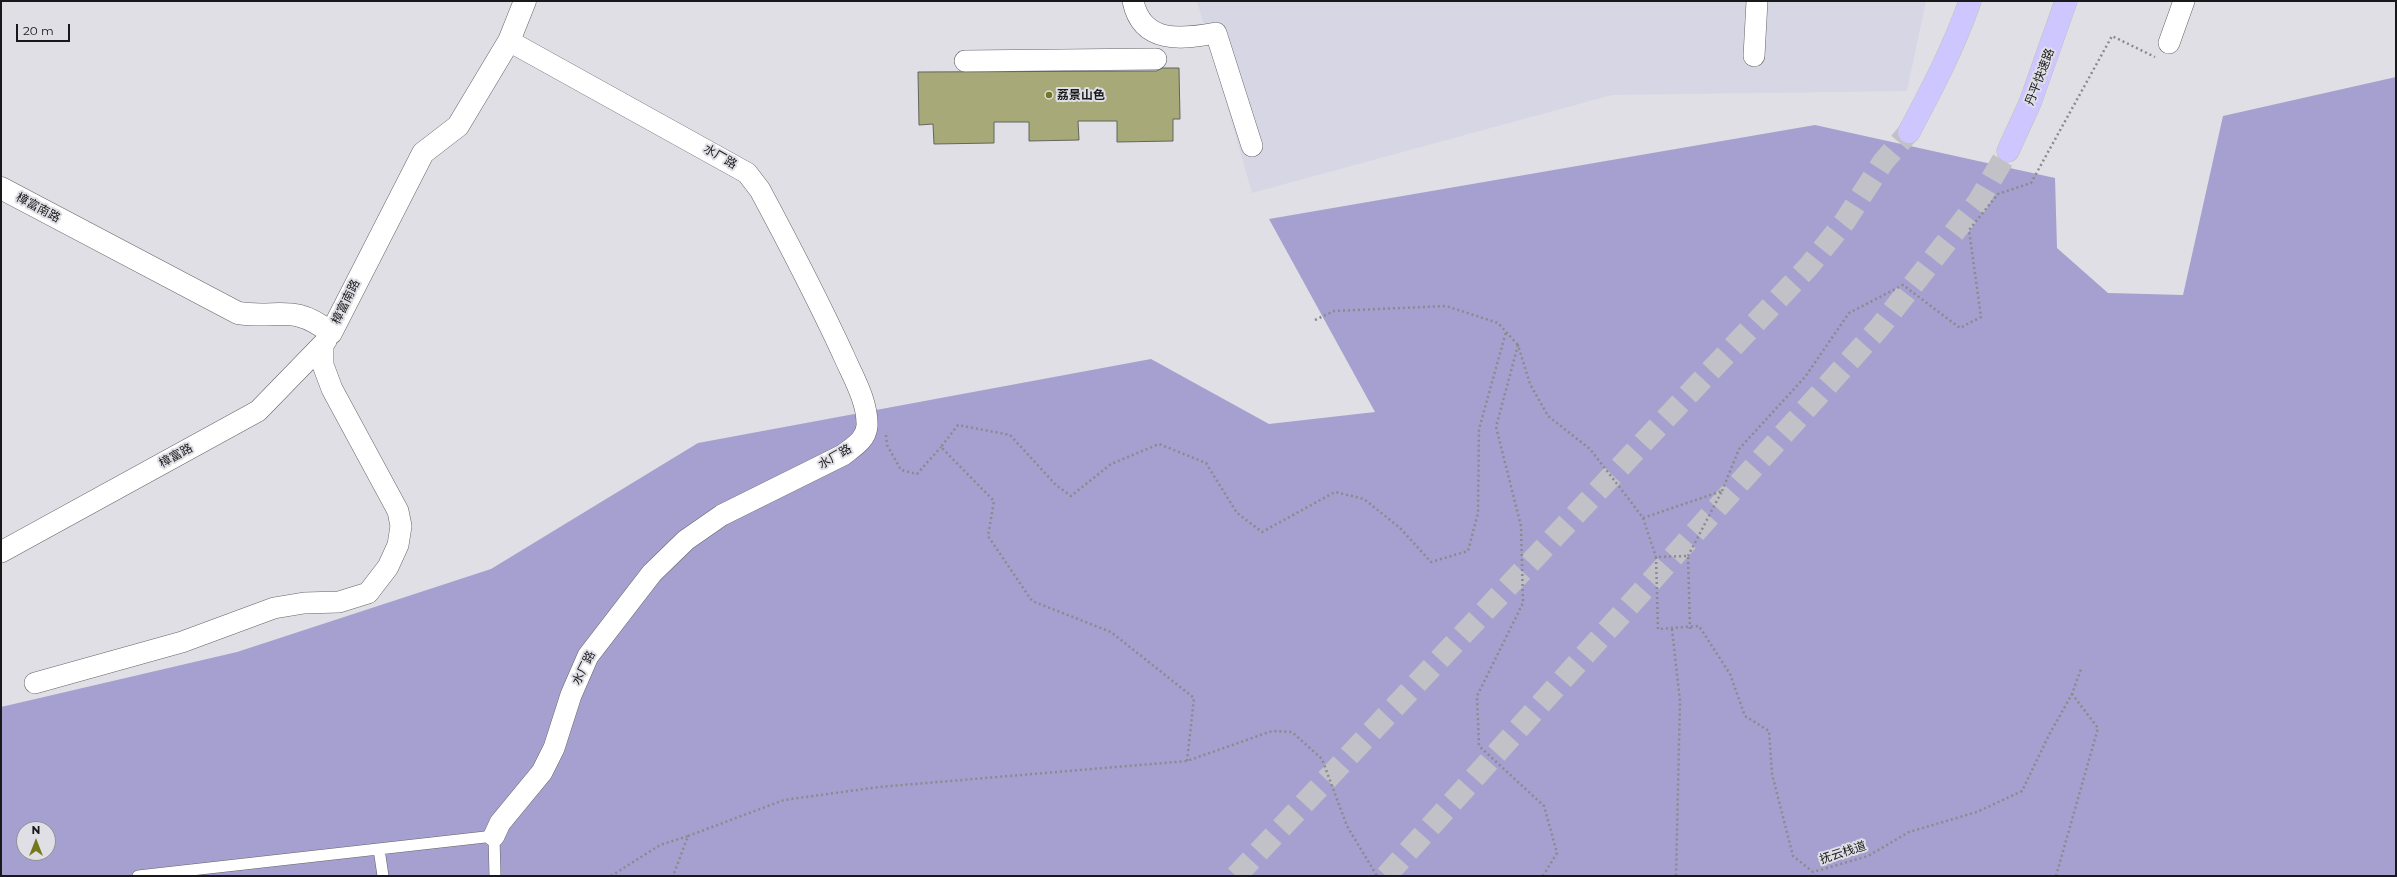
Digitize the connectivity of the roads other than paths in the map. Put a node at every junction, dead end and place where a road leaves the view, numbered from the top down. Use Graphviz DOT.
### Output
graph roads {
  1 [pos="525,1"];
  2 [pos="1133,1"];
  3 [pos="1757,1"];
  4 [pos="1970,1"];
  5 [pos="2066,1"];
  6 [pos="2074,1"];
  7 [pos="2184,1"];
  8 [pos="509,41"];
  9 [pos="2169,43"];
  10 [pos="2050,51"];
  11 [pos="1754,56"];
  12 [pos="1156,59"];
  13 [pos="965,61"];
  14 [pos="1909,132"];
  15 [pos="1252,146"];
  16 [pos="2008,151"];
  17 [pos="1,188"];
  18 [pos="327,340"];
  19 [pos="1,552"];
  20 [pos="35,683"];
  21 [pos="494,836"];
  22 [pos="379,849"];
  23 [pos="138,876"];
  24 [pos="383,876"];
  25 [pos="495,876"];
  1 -- 8 [label="street, 樟富南路"];
  2 -- 15 [label="street"];
  3 -- 11 [label="street"];
  4 -- 14 [label="highway"];
  5 -- 10 [label="highway, 丹平快速路"];
  6 -- 10 [label="highway"];
  7 -- 9 [label="street"];
  8 -- 18 [label="street, 樟富南路"];
  8 -- 21 [label="street, 水厂路"];
  10 -- 16 [label="highway, 丹平快速路"];
  12 -- 13 [label="street"];
  17 -- 18 [label="street, 樟富南路"];
  18 -- 19 [label="street, 樟富路"];
  18 -- 20 [label="street"];
  21 -- 22 [label="lane"];
  21 -- 25 [label="lane"];
  22 -- 23 [label="lane"];
  22 -- 24 [label="lane"];
}
